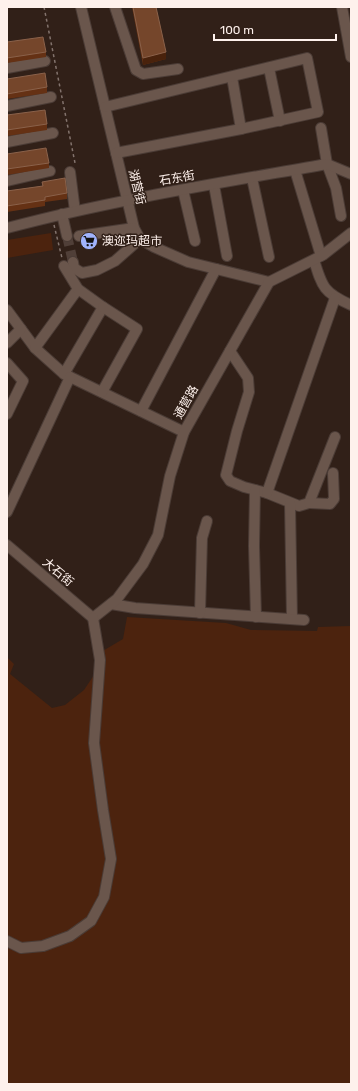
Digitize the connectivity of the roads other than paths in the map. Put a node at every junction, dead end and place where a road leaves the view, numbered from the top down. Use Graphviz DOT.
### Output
graph roads {
  1 [pos="81,7"];
  2 [pos="115,7"];
  3 [pos="342,7"];
  4 [pos="351,57"];
  5 [pos="45,61"];
  6 [pos="7,68"];
  7 [pos="269,68"];
  8 [pos="178,69"];
  9 [pos="232,77"];
  10 [pos="51,97"];
  11 [pos="7,106"];
  12 [pos="105,107"];
  13 [pos="280,121"];
  14 [pos="321,128"];
  15 [pos="241,129"];
  16 [pos="53,133"];
  17 [pos="7,142"];
  18 [pos="116,153"];
  19 [pos="327,164"];
  20 [pos="295,170"];
  21 [pos="50,171"];
  22 [pos="70,172"];
  23 [pos="351,174"];
  24 [pos="252,178"];
  25 [pos="7,181"];
  26 [pos="214,184"];
  27 [pos="183,190"];
  28 [pos="127,200"];
  29 [pos="75,211"];
  30 [pos="57,215"];
  31 [pos="341,216"];
  32 [pos="7,228"];
  33 [pos="134,228"];
  34 [pos="351,233"];
  35 [pos="67,236"];
  36 [pos="79,236"];
  37 [pos="140,239"];
  38 [pos="195,241"];
  39 [pos="227,256"];
  40 [pos="269,257"];
  41 [pos="317,258"];
  42 [pos="216,269"];
  43 [pos="268,282"];
  44 [pos="78,288"];
  45 [pos="335,298"];
  46 [pos="351,305"];
  47 [pos="103,307"];
  48 [pos="7,310"];
  49 [pos="21,329"];
  50 [pos="7,343"];
  51 [pos="35,348"];
  52 [pos="230,350"];
  53 [pos="7,363"];
  54 [pos="67,375"];
  55 [pos="102,392"];
  56 [pos="140,411"];
  57 [pos="7,414"];
  58 [pos="184,432"];
  59 [pos="335,437"];
  60 [pos="333,473"];
  61 [pos="255,490"];
  62 [pos="267,493"];
  63 [pos="290,503"];
  64 [pos="309,503"];
  65 [pos="7,512"];
  66 [pos="207,521"];
  67 [pos="7,545"];
  68 [pos="111,604"];
  69 [pos="200,613"];
  70 [pos="256,617"];
  71 [pos="93,618"];
  72 [pos="292,619"];
  73 [pos="304,620"];
  74 [pos="7,941"];
  1 -- 12 [label="street, 湖营街"];
  2 -- 8 [label="street"];
  3 -- 4 [label="street"];
  5 -- 6 [label="street"];
  7 -- 9 [label="street"];
  7 -- 13 [label="street"];
  7 -- 13 [label="street"];
  9 -- 12 [label="street"];
  9 -- 15 [label="street"];
  10 -- 11 [label="street"];
  12 -- 18 [label="street, 湖营街"];
  13 -- 15 [label="street"];
  14 -- 19 [label="street"];
  15 -- 18 [label="street"];
  16 -- 17 [label="street"];
  18 -- 28 [label="street, 湖营街"];
  19 -- 20 [label="street, 石东街"];
  19 -- 23 [label="street"];
  19 -- 31 [label="street"];
  20 -- 24 [label="street, 石东街"];
  20 -- 41 [label="street"];
  21 -- 25 [label="street"];
  22 -- 29 [label="street"];
  24 -- 26 [label="street, 石东街"];
  24 -- 40 [label="street"];
  26 -- 27 [label="street, 石东街"];
  26 -- 39 [label="street"];
  27 -- 28 [label="street, 石东街"];
  27 -- 38 [label="street"];
  28 -- 29 [label="street, 石东街"];
  28 -- 33 [label="street, 湖营街"];
  29 -- 30 [label="street, 石东街"];
  30 -- 32 [label="street, 石东街"];
  30 -- 35 [label="street"];
  33 -- 36 [label="street"];
  33 -- 37 [label="street, 湖营街"];
  34 -- 41 [label="street"];
  37 -- 42 [label="street"];
  37 -- 44 [label="street"];
  41 -- 43 [label="street"];
  41 -- 45 [label="street"];
  42 -- 43 [label="street"];
  42 -- 56 [label="street"];
  43 -- 52 [label="street, 通营路"];
  44 -- 47 [label="street"];
  44 -- 51 [label="street"];
  45 -- 46 [label="street"];
  45 -- 62 [label="street"];
  47 -- 54 [label="street"];
  47 -- 55 [label="street"];
  48 -- 49 [label="street"];
  49 -- 50 [label="street"];
  49 -- 51 [label="street"];
  51 -- 54 [label="street"];
  52 -- 58 [label="street, 通营路"];
  52 -- 61 [label="street"];
  53 -- 57 [label="street"];
  54 -- 55 [label="street"];
  54 -- 65 [label="street"];
  55 -- 56 [label="street"];
  56 -- 58 [label="street"];
  58 -- 68 [label="street, 通营路"];
  59 -- 64 [label="street"];
  60 -- 64 [label="street"];
  61 -- 62 [label="street"];
  61 -- 70 [label="street"];
  62 -- 63 [label="street"];
  63 -- 64 [label="street"];
  63 -- 72 [label="street"];
  66 -- 69 [label="street"];
  67 -- 71 [label="street, 大石街"];
  68 -- 69 [label="street"];
  68 -- 71 [label="street, 通营路"];
  69 -- 70 [label="street"];
  70 -- 72 [label="street"];
  71 -- 74 [label="street"];
  72 -- 73 [label="street"];
}
